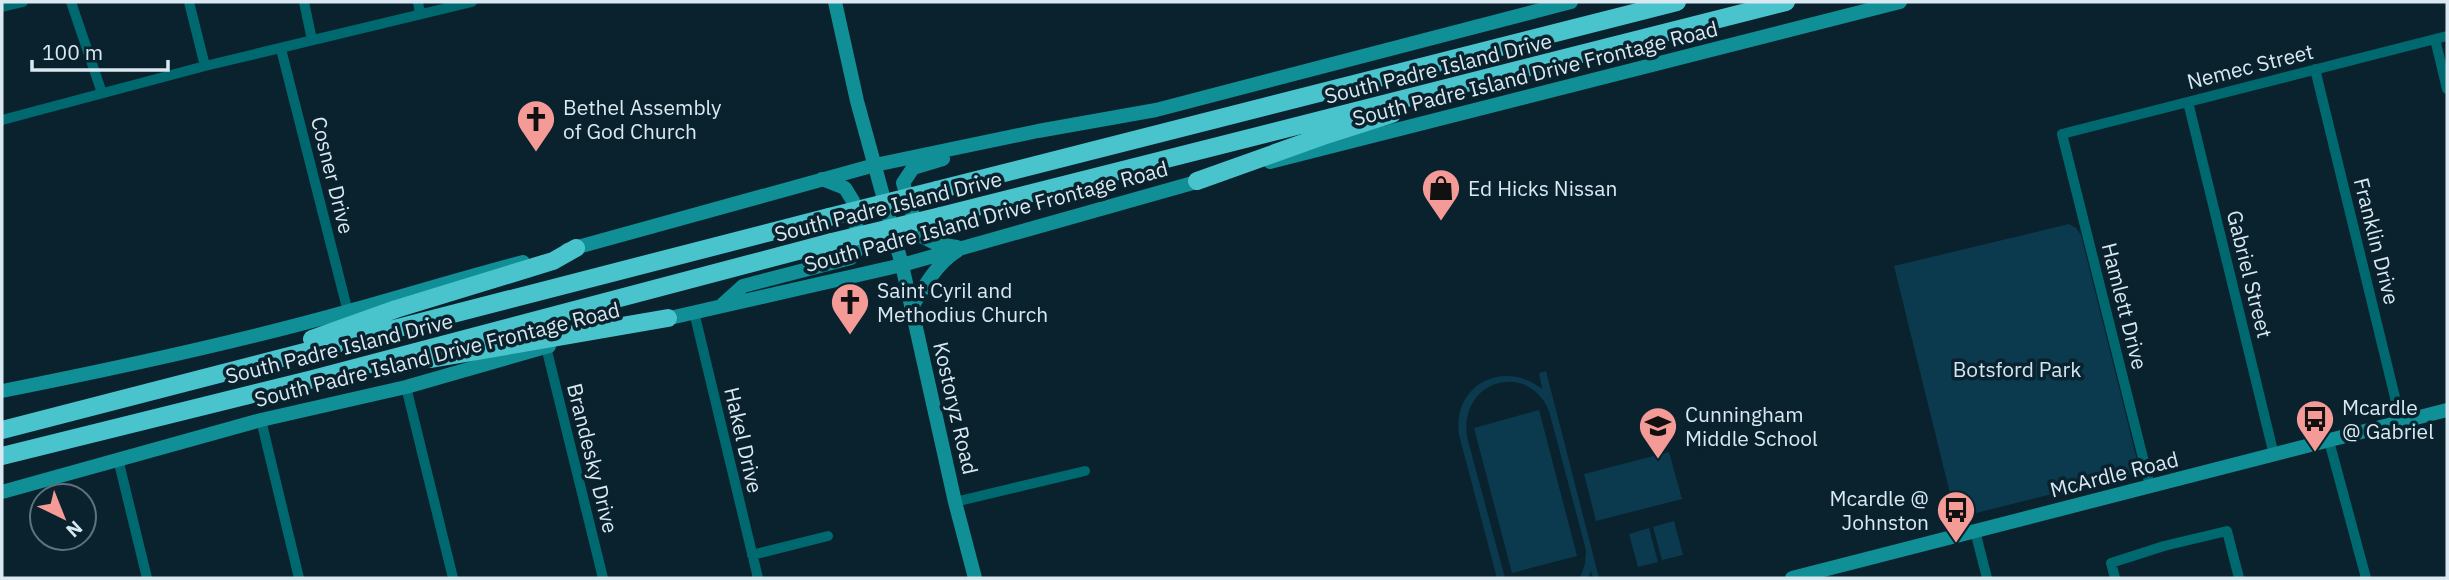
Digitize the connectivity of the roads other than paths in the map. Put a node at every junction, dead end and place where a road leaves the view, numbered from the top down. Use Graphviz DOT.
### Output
graph roads {
  1 [pos="23,2"];
  2 [pos="71,2"];
  3 [pos="190,2"];
  4 [pos="304,2"];
  5 [pos="418,2"];
  6 [pos="472,2"];
  7 [pos="835,2"];
  8 [pos="1571,2"];
  9 [pos="1677,2"];
  10 [pos="1786,2"];
  11 [pos="1900,2"];
  12 [pos="2,7"];
  13 [pos="421,14"];
  14 [pos="2447,36"];
  15 [pos="2435,39"];
  16 [pos="312,40"];
  17 [pos="281,49"];
  18 [pos="1575,57"];
  19 [pos="205,66"];
  20 [pos="2315,69"];
  21 [pos="2447,89"];
  22 [pos="102,93"];
  23 [pos="2189,102"];
  24 [pos="2,120"];
  25 [pos="1038,131"];
  26 [pos="2062,134"];
  27 [pos="875,165"];
  28 [pos="822,179"];
  29 [pos="1197,181"];
  30 [pos="576,248"];
  31 [pos="961,248"];
  32 [pos="902,265"];
  33 [pos="722,305"];
  34 [pos="912,307"];
  35 [pos="348,312"];
  36 [pos="694,312"];
  37 [pos="668,318"];
  38 [pos="545,347"];
  39 [pos="210,376"];
  40 [pos="313,379"];
  41 [pos="406,387"];
  42 [pos="2,391"];
  43 [pos="2447,410"];
  44 [pos="261,420"];
  45 [pos="2401,422"];
  46 [pos="2,430"];
  47 [pos="2329,441"];
  48 [pos="2274,455"];
  49 [pos="2,456"];
  50 [pos="118,459"];
  51 [pos="1085,471"];
  52 [pos="2150,486"];
  53 [pos="2,492"];
  54 [pos="955,502"];
  55 [pos="1975,531"];
  56 [pos="828,536"];
  57 [pos="752,555"];
  58 [pos="147,578"];
  59 [pos="299,578"];
  60 [pos="453,578"];
  61 [pos="603,578"];
  62 [pos="758,578"];
  63 [pos="975,578"];
  64 [pos="1792,578"];
  65 [pos="1987,578"];
  66 [pos="2115,578"];
  67 [pos="2239,578"];
  68 [pos="2366,578"];
  1 -- 12 [label="street"];
  2 -- 22 [label="street"];
  3 -- 19 [label="street"];
  4 -- 16 [label="street"];
  5 -- 13 [label="street"];
  6 -- 13 [label="street"];
  7 -- 27 [label="main road, Kostoryz Road"];
  8 -- 25 [label="main road"];
  9 -- 39 [label="highway, South Padre Island Drive, bridge"];
  10 -- 18 [label="highway, South Padre Island Drive"];
  11 -- 29 [label="main road, South Padre Island Drive Frontage Road"];
  13 -- 16 [label="street"];
  14 -- 15 [label="street, Nemec Street"];
  15 -- 20 [label="street, Nemec Street"];
  15 -- 21 [label="street"];
  16 -- 17 [label="street"];
  17 -- 19 [label="street"];
  17 -- 35 [label="street, Cosner Drive"];
  18 -- 29 [label="highway"];
  18 -- 40 [label="highway, South Padre Island Drive, bridge"];
  19 -- 22 [label="street"];
  20 -- 23 [label="street, Nemec Street"];
  20 -- 45 [label="street, Franklin Drive"];
  22 -- 24 [label="street"];
  23 -- 26 [label="street, Nemec Street"];
  23 -- 48 [label="street, Gabriel Street"];
  25 -- 27 [label="main road"];
  25 -- 31 [label="main road"];
  26 -- 52 [label="street, Hamlett Drive"];
  27 -- 28 [label="main road"];
  27 -- 32 [label="main road, Kostoryz Road"];
  28 -- 30 [label="main road"];
  28 -- 33 [label="main road"];
  29 -- 31 [label="main road, South Padre Island Drive Frontage Road"];
  30 -- 35 [label="main road"];
  30 -- 39 [label="highway"];
  31 -- 32 [label="main road, South Padre Island Drive Frontage Road"];
  31 -- 34 [label="main road"];
  32 -- 33 [label="main road, South Padre Island Drive Frontage Road"];
  32 -- 34 [label="main road, Kostoryz Road"];
  33 -- 36 [label="main road, South Padre Island Drive Frontage Road"];
  34 -- 54 [label="main road, Kostoryz Road"];
  35 -- 42 [label="main road"];
  36 -- 37 [label="main road, South Padre Island Drive Frontage Road"];
  36 -- 57 [label="street, Hakel Drive"];
  37 -- 38 [label="main road, South Padre Island Drive Frontage Road"];
  37 -- 40 [label="highway"];
  38 -- 41 [label="main road, South Padre Island Drive Frontage Road"];
  38 -- 61 [label="street, Brandesky Drive"];
  39 -- 46 [label="highway, South Padre Island Drive"];
  40 -- 49 [label="highway, South Padre Island Drive"];
  41 -- 44 [label="main road, South Padre Island Drive Frontage Road"];
  41 -- 60 [label="street"];
  43 -- 45 [label="main road, McArdle Road"];
  44 -- 50 [label="main road, South Padre Island Drive Frontage Road"];
  44 -- 59 [label="street"];
  45 -- 47 [label="main road, McArdle Road"];
  47 -- 48 [label="main road, McArdle Road"];
  47 -- 68 [label="street"];
  48 -- 52 [label="main road, McArdle Road"];
  50 -- 53 [label="main road, South Padre Island Drive Frontage Road"];
  50 -- 58 [label="street"];
  51 -- 54 [label="street"];
  52 -- 55 [label="main road, McArdle Road"];
  54 -- 63 [label="main road, Kostoryz Road"];
  55 -- 64 [label="main road, McArdle Road"];
  55 -- 65 [label="street"];
  56 -- 57 [label="street"];
  57 -- 62 [label="street, Hakel Drive"];
  66 -- 67 [label="street"];
}
